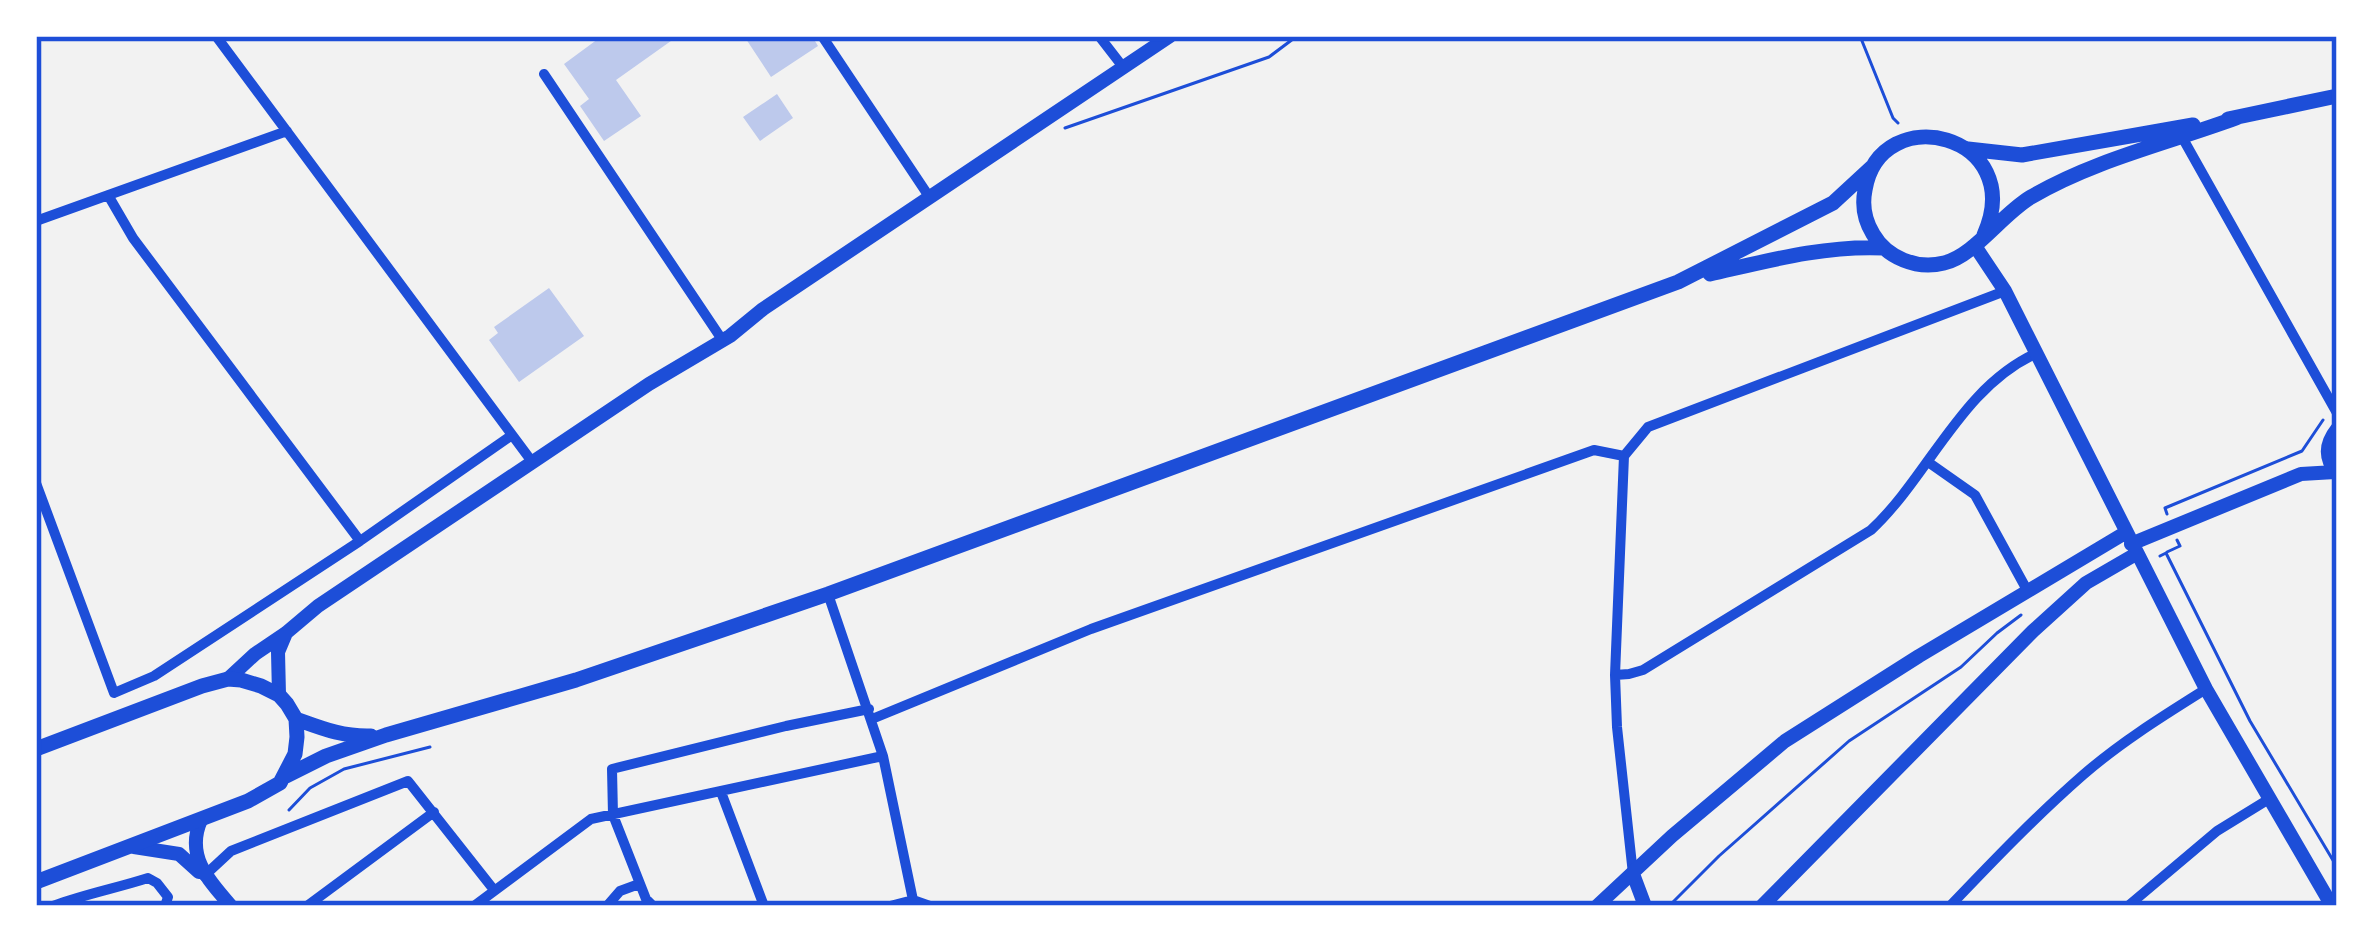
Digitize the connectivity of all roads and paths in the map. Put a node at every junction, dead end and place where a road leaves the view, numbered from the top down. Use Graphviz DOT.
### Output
graph roads {
  1 [pos="216,36"];
  2 [pos="822,36"];
  3 [pos="1099,36"];
  4 [pos="1170,36"];
  5 [pos="1297,36"];
  6 [pos="1860,36"];
  7 [pos="1123,67"];
  8 [pos="544,74"];
  9 [pos="2337,96"];
  10 [pos="2236,118"];
  11 [pos="287,131"];
  12 [pos="1050,133"];
  13 [pos="2182,137"];
  14 [pos="1911,138"];
  15 [pos="1968,149"];
  16 [pos="1873,167"];
  17 [pos="108,195"];
  18 [pos="930,198"];
  19 [pos="36,220"];
  20 [pos="1980,240"];
  21 [pos="1884,248"];
  22 [pos="1678,282"];
  23 [pos="2005,291"];
  24 [pos="723,340"];
  25 [pos="2037,353"];
  26 [pos="2337,413"];
  27 [pos="512,435"];
  28 [pos="2333,435"];
  29 [pos="1624,456"];
  30 [pos="1928,462"];
  31 [pos="532,463"];
  32 [pos="2301,473"];
  33 [pos="2336,473"];
  34 [pos="36,483"];
  35 [pos="2172,528"];
  36 [pos="360,541"];
  37 [pos="2133,549"];
  38 [pos="2166,553"];
  39 [pos="2027,590"];
  40 [pos="828,594"];
  41 [pos="2030,609"];
  42 [pos="286,634"];
  43 [pos="1616,675"];
  44 [pos="228,679"];
  45 [pos="2206,689"];
  46 [pos="279,695"];
  47 [pos="871,714"];
  48 [pos="296,719"];
  49 [pos="386,735"];
  50 [pos="430,747"];
  51 [pos="36,749"];
  52 [pos="883,756"];
  53 [pos="286,776"];
  54 [pos="721,792"];
  55 [pos="2269,799"];
  56 [pos="434,812"];
  57 [pos="613,815"];
  58 [pos="281,819"];
  59 [pos="201,820"];
  60 [pos="134,847"];
  61 [pos="2337,867"];
  62 [pos="1634,874"];
  63 [pos="204,876"];
  64 [pos="36,882"];
  65 [pos="639,884"];
  66 [pos="494,890"];
  67 [pos="914,903"];
  68 [pos="166,904"];
  69 [pos="53,906"];
  70 [pos="231,906"];
  71 [pos="307,906"];
  72 [pos="474,906"];
  73 [pos="608,906"];
  74 [pos="653,906"];
  75 [pos="764,906"];
  76 [pos="890,906"];
  77 [pos="930,906"];
  78 [pos="1597,906"];
  79 [pos="1645,906"];
  80 [pos="1669,906"];
  81 [pos="1762,906"];
  82 [pos="1950,906"];
  83 [pos="2128,906"];
  84 [pos="2332,906"];
  1 -- 11 [label="street"];
  2 -- 18 [label="street"];
  3 -- 7 [label="street"];
  4 -- 7 [label="street"];
  5 -- 12 [label="path"];
  6 -- 14 [label="path"];
  7 -- 18 [label="street"];
  8 -- 24 [label="street"];
  9 -- 10 [label="main road"];
  10 -- 13 [label="main road"];
  10 -- 15 [label="main road"];
  11 -- 17 [label="street"];
  11 -- 27 [label="street"];
  13 -- 20 [label="main road"];
  13 -- 26 [label="street"];
  14 -- 15 [label="main road"];
  14 -- 16 [label="main road"];
  15 -- 20 [label="main road"];
  16 -- 21 [label="main road"];
  16 -- 22 [label="main road"];
  17 -- 19 [label="street"];
  17 -- 36 [label="street"];
  18 -- 24 [label="street"];
  20 -- 21 [label="main road"];
  20 -- 23 [label="street"];
  21 -- 22 [label="main road"];
  22 -- 40 [label="main road"];
  23 -- 25 [label="street"];
  23 -- 29 [label="street"];
  24 -- 31 [label="street"];
  25 -- 30 [label="street"];
  25 -- 37 [label="street"];
  26 -- 35 [label="path"];
  27 -- 31 [label="street"];
  27 -- 36 [label="street"];
  28 -- 32 [label="street"];
  28 -- 33 [label="street"];
  29 -- 43 [label="street"];
  29 -- 47 [label="street"];
  30 -- 39 [label="street"];
  30 -- 43 [label="street"];
  31 -- 42 [label="street"];
  32 -- 33 [label="street"];
  32 -- 35 [label="street"];
  34 -- 36 [label="street"];
  35 -- 37 [label="street"];
  35 -- 38 [label="path"];
  37 -- 38 [label="path"];
  37 -- 39 [label="street"];
  37 -- 45 [label="street"];
  37 -- 81 [label="street"];
  38 -- 61 [label="path"];
  39 -- 62 [label="street"];
  40 -- 47 [label="street"];
  40 -- 49 [label="main road"];
  41 -- 80 [label="path"];
  42 -- 44 [label="street"];
  42 -- 46 [label="street"];
  43 -- 62 [label="street"];
  44 -- 46 [label="main road"];
  44 -- 51 [label="main road"];
  45 -- 55 [label="street"];
  45 -- 82 [label="street"];
  46 -- 48 [label="main road"];
  47 -- 52 [label="street"];
  47 -- 57 [label="street"];
  48 -- 49 [label="main road"];
  48 -- 53 [label="main road"];
  49 -- 53 [label="main road"];
  50 -- 58 [label="path"];
  52 -- 54 [label="street"];
  52 -- 67 [label="street"];
  53 -- 59 [label="main road"];
  54 -- 57 [label="street"];
  54 -- 75 [label="street"];
  55 -- 83 [label="street"];
  55 -- 84 [label="street"];
  56 -- 63 [label="street"];
  56 -- 66 [label="street"];
  56 -- 71 [label="street"];
  57 -- 65 [label="street"];
  57 -- 66 [label="street"];
  59 -- 60 [label="main road"];
  59 -- 63 [label="street"];
  60 -- 63 [label="street"];
  60 -- 64 [label="main road"];
  62 -- 78 [label="street"];
  62 -- 79 [label="street"];
  63 -- 70 [label="street"];
  65 -- 73 [label="street"];
  65 -- 74 [label="street"];
  66 -- 72 [label="street"];
  67 -- 76 [label="street"];
  67 -- 77 [label="street"];
  68 -- 69 [label="street"];
}
